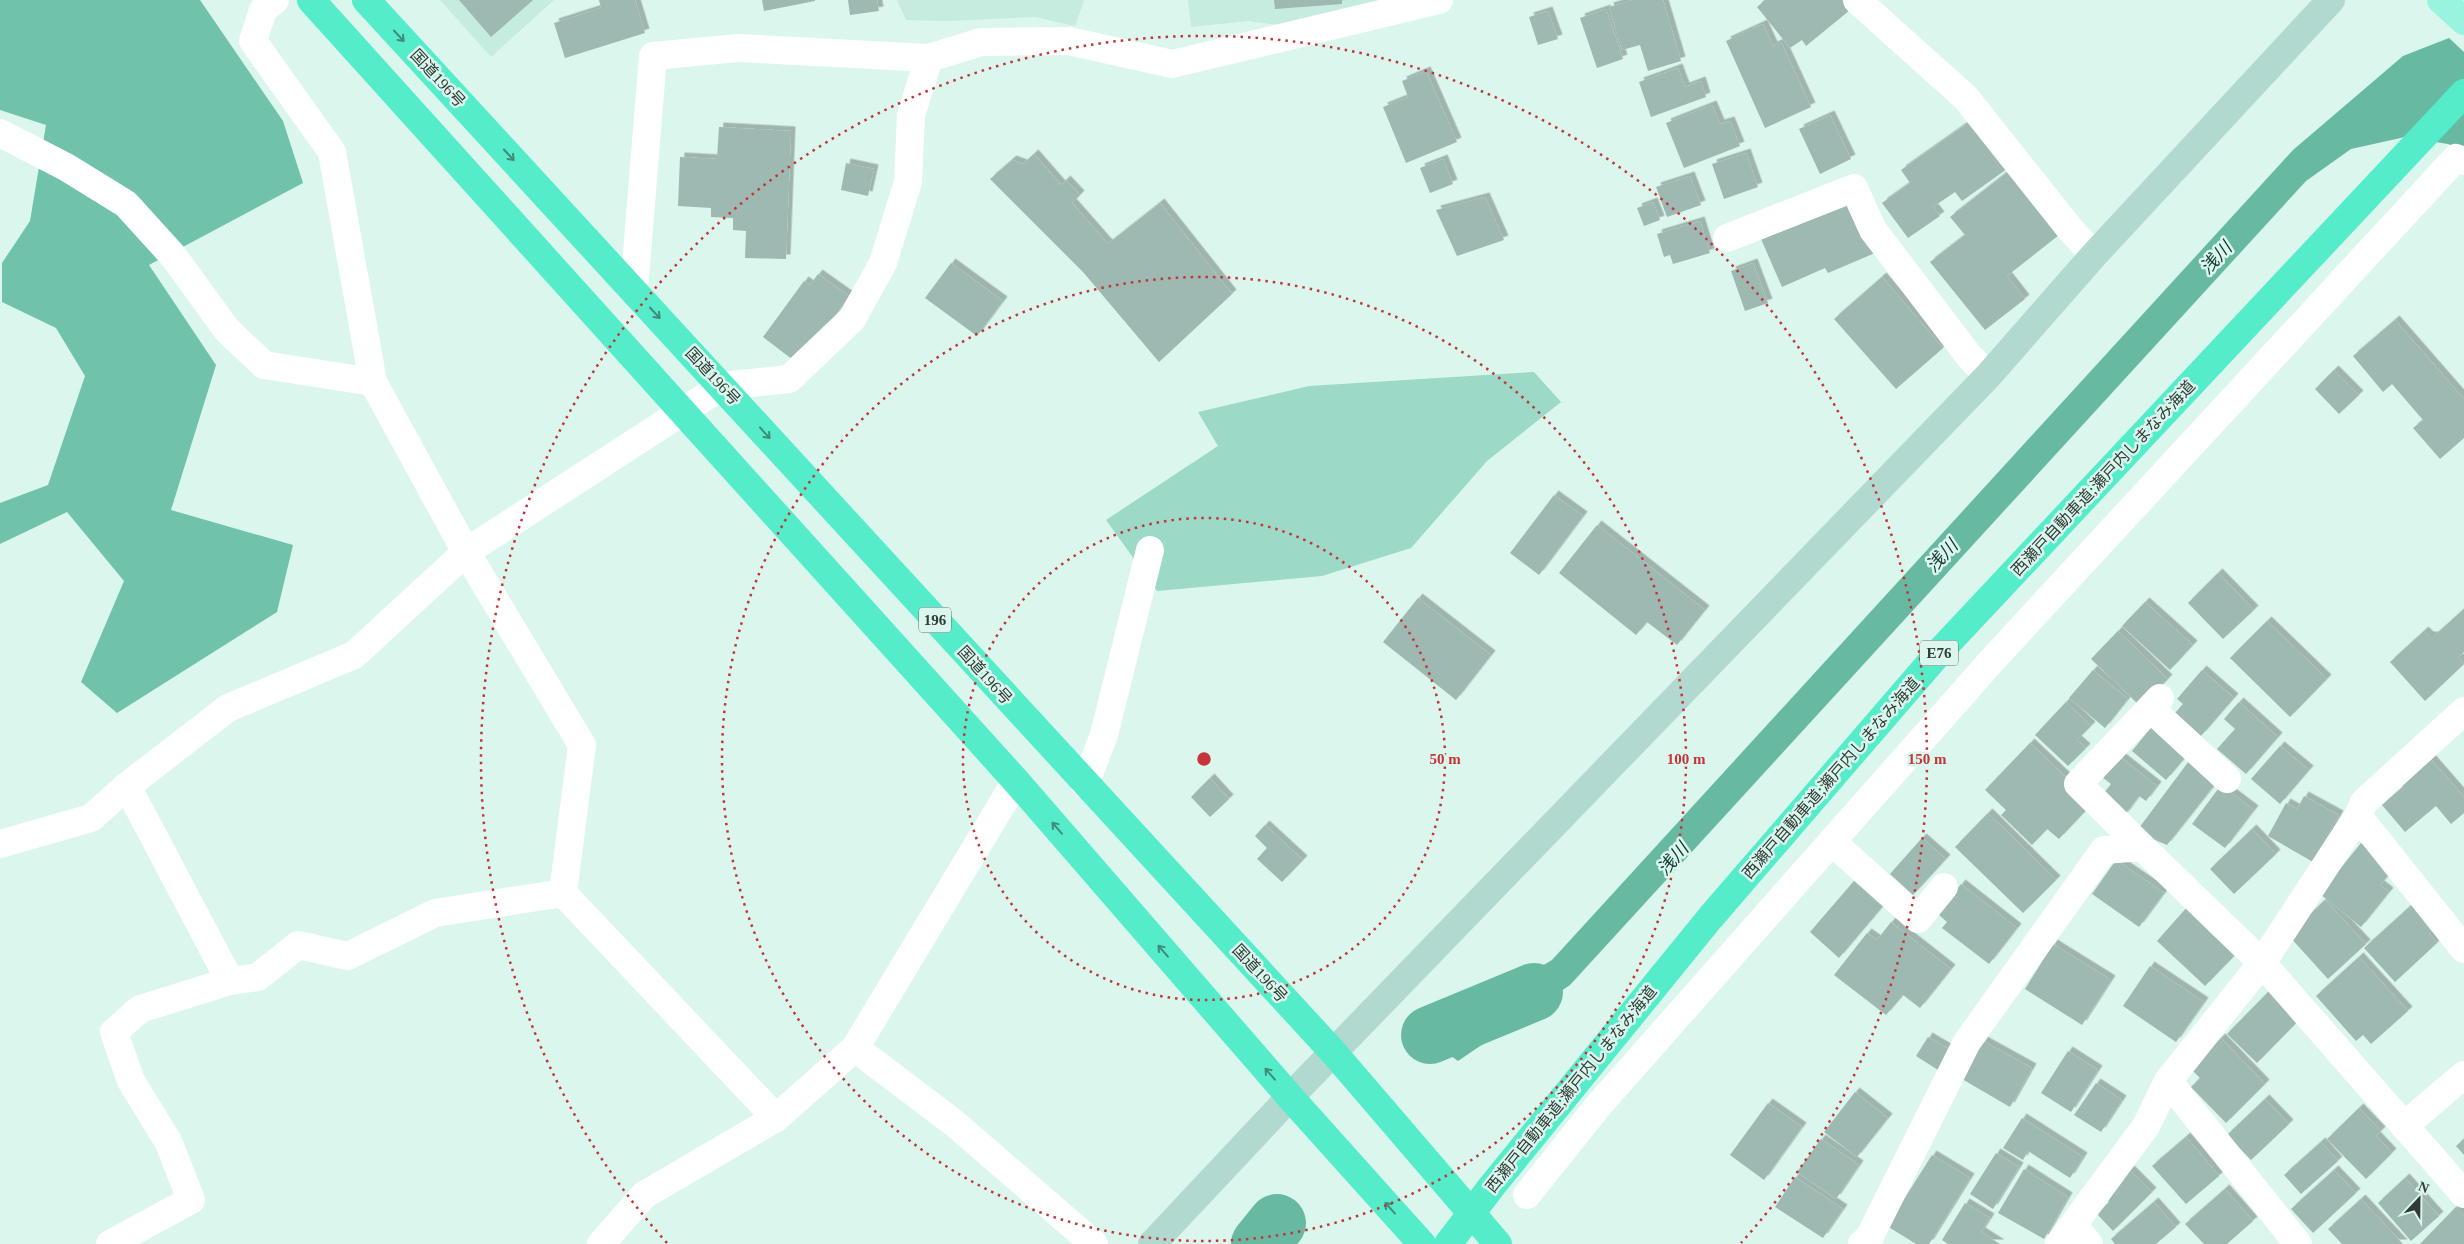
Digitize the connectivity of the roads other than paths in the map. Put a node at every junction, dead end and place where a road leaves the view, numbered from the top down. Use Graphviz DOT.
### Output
graph roads {
  1 [pos="275,0"];
  2 [pos="311,0"];
  3 [pos="366,0"];
  4 [pos="1439,0"];
  5 [pos="1857,0"];
  6 [pos="2331,0"];
  7 [pos="2441,0"];
  8 [pos="2464,21"];
  9 [pos="929,58"];
  10 [pos="2464,93"];
  11 [pos="0,133"];
  12 [pos="2461,156"];
  13 [pos="1727,238"];
  14 [pos="2094,255"];
  15 [pos="634,290"];
  16 [pos="1988,376"];
  17 [pos="373,382"];
  18 [pos="722,386"];
  19 [pos="683,411"];
  20 [pos="1150,550"];
  21 [pos="466,552"];
  22 [pos="2464,711"];
  23 [pos="2227,779"];
  24 [pos="1016,781"];
  25 [pos="1085,784"];
  26 [pos="127,786"];
  27 [pos="2358,816"];
  28 [pos="1832,842"];
  29 [pos="0,844"];
  30 [pos="2142,847"];
  31 [pos="1944,887"];
  32 [pos="563,893"];
  33 [pos="2461,940"];
  34 [pos="2262,963"];
  35 [pos="230,981"];
  36 [pos="855,1048"];
  37 [pos="1334,1053"];
  38 [pos="2464,1075"];
  39 [pos="2168,1081"];
  40 [pos="1290,1097"];
  41 [pos="776,1118"];
  42 [pos="2404,1126"];
  43 [pos="2464,1194"];
  44 [pos="1527,1195"];
  45 [pos="2074,1238"];
  46 [pos="110,1244"];
  47 [pos="602,1244"];
  48 [pos="1094,1244"];
  49 [pos="1152,1244"];
  50 [pos="1422,1244"];
  51 [pos="1448,1244"];
  52 [pos="1498,1244"];
  53 [pos="1862,1244"];
  54 [pos="2298,1244"];
  1 -- 17 [label="street"];
  2 -- 19 [label="highway"];
  3 -- 15 [label="highway, 国道196号 / 196, one-way"];
  4 -- 9 [label="street"];
  5 -- 14 [label="street"];
  6 -- 14 [label="street"];
  7 -- 8 [label="main road"];
  9 -- 15 [label="street"];
  9 -- 18 [label="street"];
  10 -- 51 [label="highway, 西瀬戸自動車道;瀬戸内しまなみ海道 / E76"];
  11 -- 17 [label="street"];
  12 -- 28 [label="street"];
  13 -- 16 [label="street"];
  14 -- 16 [label="street"];
  15 -- 18 [label="highway, 国道196号 / 196, one-way"];
  16 -- 37 [label="street"];
  17 -- 21 [label="street"];
  18 -- 19 [label="street"];
  18 -- 25 [label="highway, 国道196号 / 196, one-way"];
  19 -- 21 [label="street"];
  19 -- 24 [label="highway"];
  20 -- 25 [label="street"];
  21 -- 26 [label="street"];
  21 -- 32 [label="street"];
  22 -- 27 [label="street"];
  23 -- 30 [label="street"];
  24 -- 36 [label="street"];
  40 -- 24 [label="highway, one-way"];
  25 -- 37 [label="highway, 国道196号 / 196"];
  26 -- 29 [label="street"];
  26 -- 35 [label="street"];
  27 -- 33 [label="street"];
  27 -- 34 [label="street"];
  28 -- 31 [label="street"];
  28 -- 44 [label="street"];
  30 -- 34 [label="street"];
  30 -- 53 [label="street"];
  32 -- 35 [label="street"];
  32 -- 41 [label="street"];
  34 -- 39 [label="street"];
  34 -- 42 [label="street"];
  35 -- 46 [label="street"];
  36 -- 41 [label="street"];
  36 -- 48 [label="street"];
  37 -- 40 [label="street"];
  37 -- 52 [label="highway, 国道196号 / 196"];
  38 -- 42 [label="street"];
  39 -- 45 [label="street"];
  39 -- 54 [label="street"];
  40 -- 49 [label="street"];
  50 -- 40 [label="highway, one-way"];
  41 -- 47 [label="street"];
  42 -- 43 [label="street"];
}
